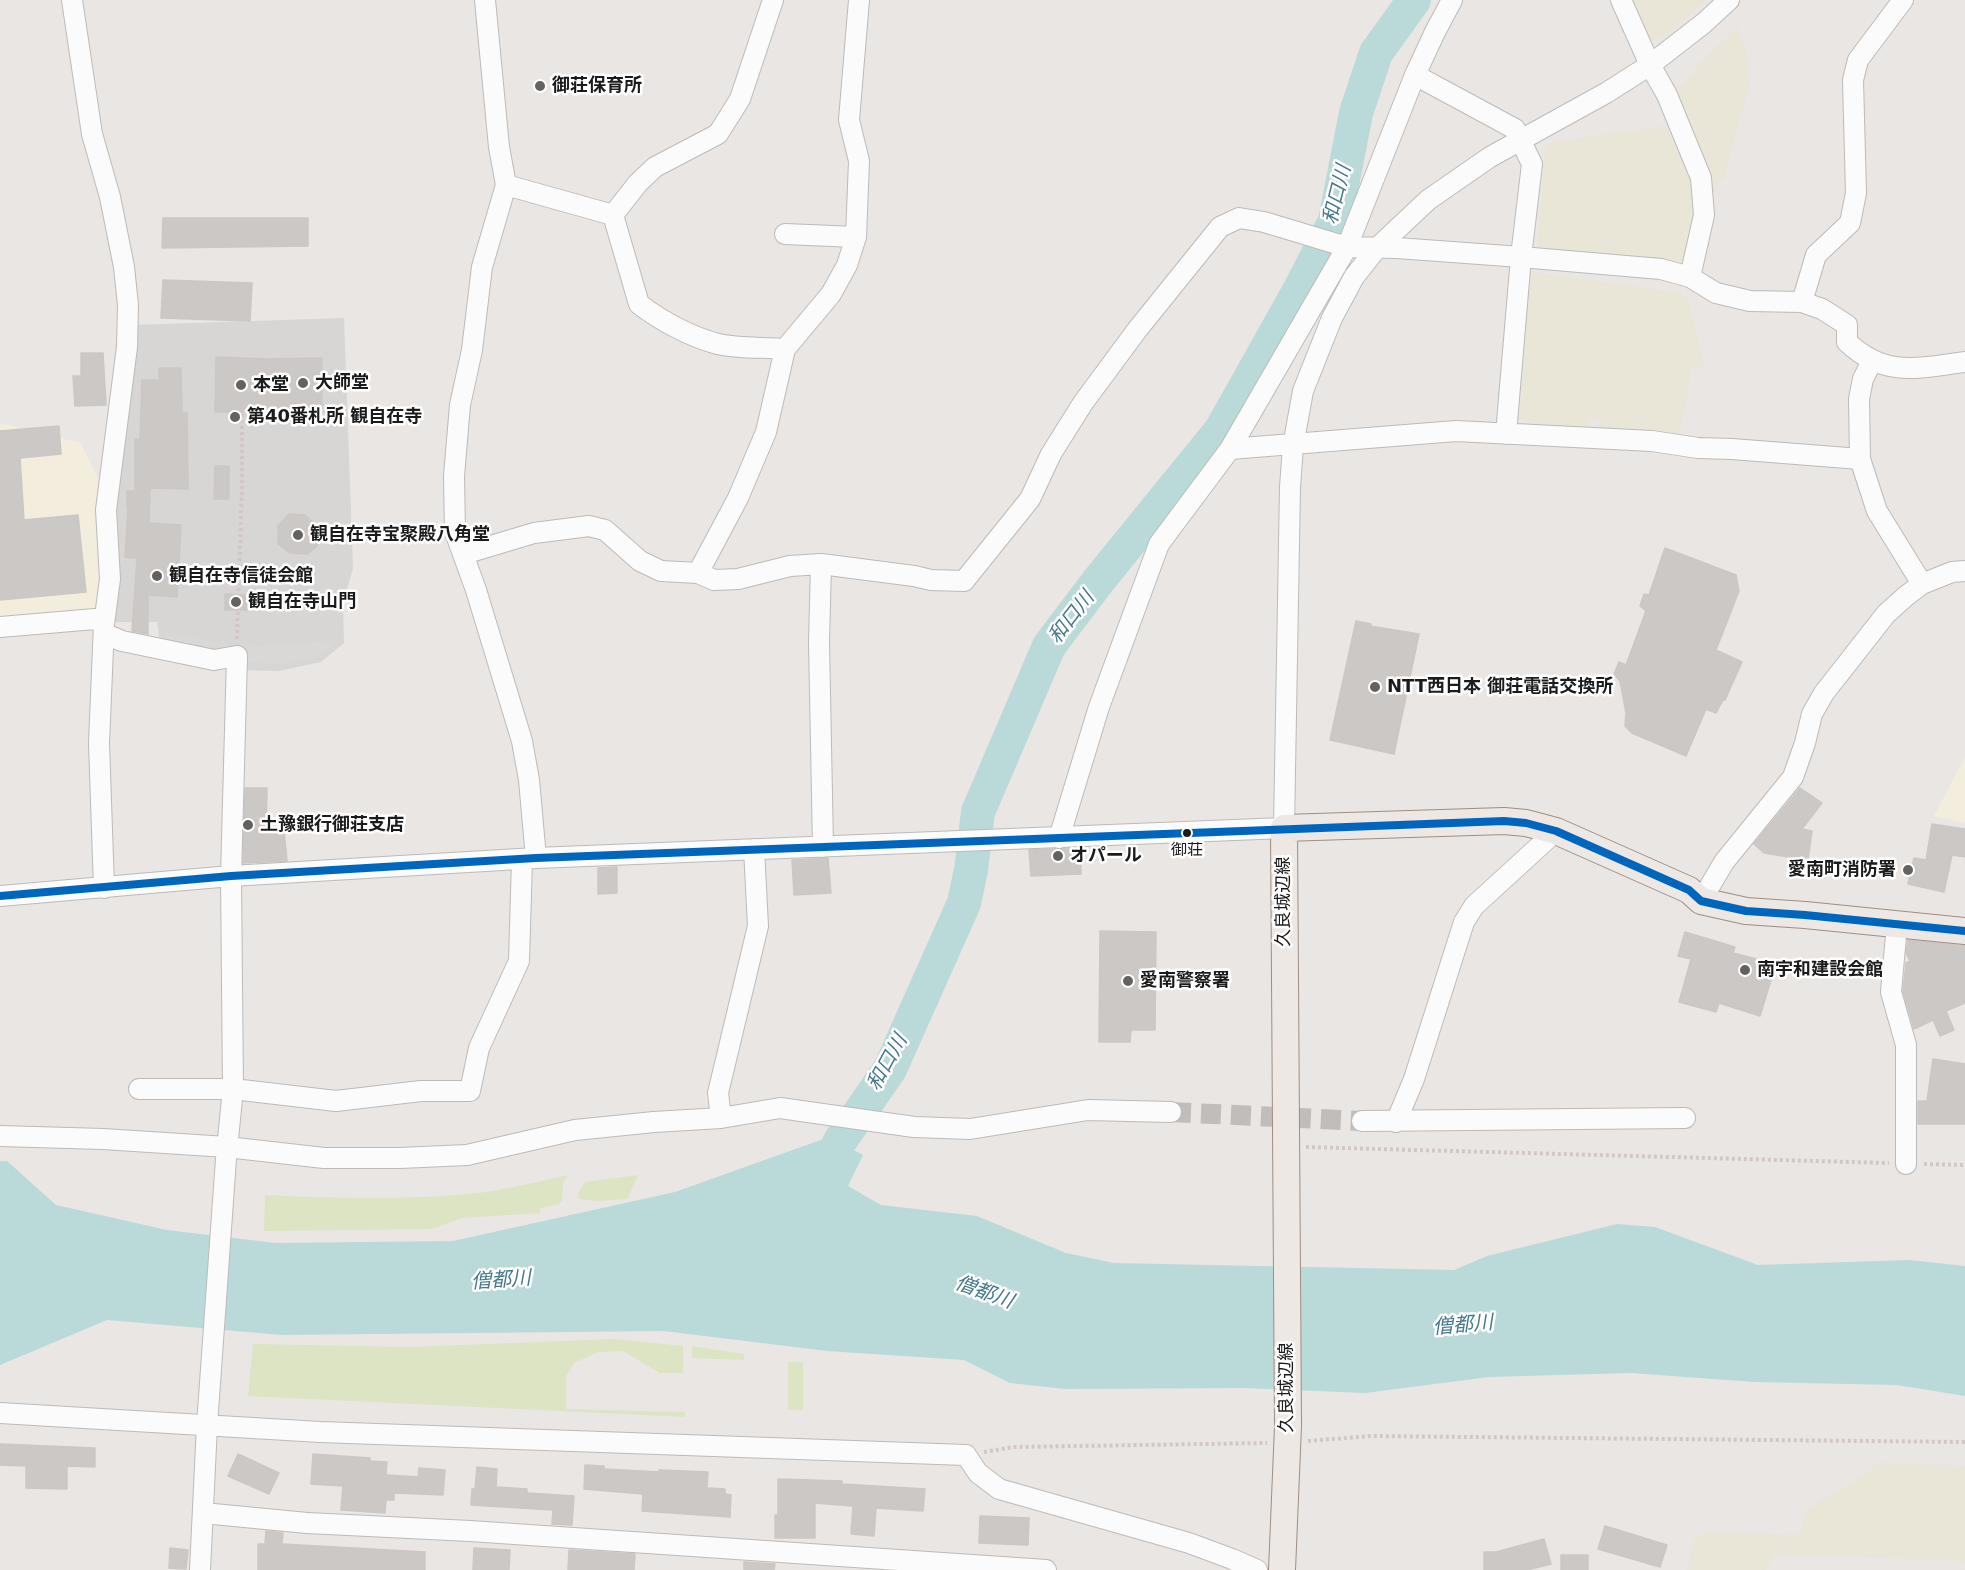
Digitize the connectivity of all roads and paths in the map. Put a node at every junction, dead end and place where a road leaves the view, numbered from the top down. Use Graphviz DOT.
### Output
graph roads {
  1 [pos="72,0"];
  2 [pos="485,0"];
  3 [pos="773,0"];
  4 [pos="859,0"];
  5 [pos="1452,0"];
  6 [pos="1621,0"];
  7 [pos="1729,0"];
  8 [pos="1903,0"];
  9 [pos="1650,65"];
  10 [pos="1415,75"];
  11 [pos="1521,140"];
  12 [pos="506,185"];
  13 [pos="613,215"];
  14 [pos="785,234"];
  15 [pos="856,237"];
  16 [pos="1341,245"];
  17 [pos="1377,248"];
  18 [pos="1521,257"];
  19 [pos="1690,277"];
  20 [pos="1802,302"];
  21 [pos="784,349"];
  22 [pos="1872,361"];
  23 [pos="1965,362"];
  24 [pos="242,412"];
  25 [pos="1506,434"];
  26 [pos="1293,446"];
  27 [pos="1230,449"];
  28 [pos="1860,459"];
  29 [pos="464,554"];
  30 [pos="821,564"];
  31 [pos="1965,571"];
  32 [pos="698,573"];
  33 [pos="1922,584"];
  34 [pos="0,627"];
  35 [pos="104,629"];
  36 [pos="237,634"];
  37 [pos="1284,828"];
  38 [pos="1556,831"];
  39 [pos="1059,838"];
  40 [pos="823,847"];
  41 [pos="754,849"];
  42 [pos="529,859"];
  43 [pos="231,876"];
  44 [pos="104,888"];
  45 [pos="0,896"];
  46 [pos="1701,901"];
  47 [pos="1896,924"];
  48 [pos="1965,931"];
  49 [pos="139,1089"];
  50 [pos="233,1089"];
  51 [pos="1171,1112"];
  52 [pos="721,1118"];
  53 [pos="1685,1118"];
  54 [pos="1362,1121"];
  55 [pos="1396,1122"];
  56 [pos="0,1136"];
  57 [pos="1285,1146"];
  58 [pos="227,1153"];
  59 [pos="1906,1164"];
  60 [pos="1965,1165"];
  61 [pos="0,1413"];
  62 [pos="208,1419"];
  63 [pos="1288,1434"];
  64 [pos="1965,1442"];
  65 [pos="966,1455"];
  66 [pos="202,1513"];
  67 [pos="200,1570"];
  68 [pos="1046,1570"];
  69 [pos="1257,1570"];
  70 [pos="1282,1570"];
  1 -- 35 [label="street"];
  2 -- 12 [label="street"];
  3 -- 13 [label="street"];
  4 -- 15 [label="street"];
  5 -- 10 [label="street"];
  6 -- 9 [label="street"];
  7 -- 9 [label="street"];
  8 -- 20 [label="street"];
  9 -- 11 [label="street"];
  9 -- 19 [label="street"];
  10 -- 11 [label="street"];
  10 -- 16 [label="street"];
  11 -- 17 [label="street"];
  11 -- 18 [label="street"];
  12 -- 13 [label="street"];
  12 -- 29 [label="street"];
  13 -- 21 [label="street"];
  14 -- 15 [label="street"];
  15 -- 21 [label="street"];
  16 -- 17 [label="street"];
  16 -- 27 [label="street"];
  16 -- 30 [label="street"];
  17 -- 18 [label="street"];
  17 -- 26 [label="street"];
  18 -- 19 [label="street"];
  18 -- 25 [label="street"];
  19 -- 20 [label="street"];
  20 -- 22 [label="street"];
  21 -- 32 [label="street"];
  22 -- 23 [label="street"];
  22 -- 28 [label="street"];
  24 -- 36 [label="path"];
  25 -- 26 [label="street"];
  25 -- 28 [label="street"];
  26 -- 27 [label="street"];
  26 -- 37 [label="street"];
  27 -- 39 [label="street"];
  28 -- 33 [label="street"];
  29 -- 32 [label="street"];
  29 -- 42 [label="street"];
  30 -- 32 [label="street"];
  30 -- 40 [label="street"];
  31 -- 33 [label="street"];
  33 -- 46 [label="street"];
  34 -- 35 [label="street"];
  35 -- 43 [label="street"];
  35 -- 44 [label="street"];
  37 -- 38 [label="main road"];
  37 -- 39 [label="street"];
  37 -- 57 [label="main road, 久良城辺線"];
  38 -- 46 [label="main road"];
  38 -- 55 [label="street"];
  39 -- 40 [label="street"];
  40 -- 41 [label="street"];
  41 -- 42 [label="street"];
  41 -- 52 [label="street"];
  42 -- 43 [label="street"];
  42 -- 50 [label="street"];
  43 -- 44 [label="street"];
  43 -- 50 [label="street"];
  44 -- 45 [label="street"];
  46 -- 47 [label="main road"];
  47 -- 48 [label="main road"];
  47 -- 59 [label="street"];
  49 -- 50 [label="street"];
  50 -- 58 [label="street"];
  51 -- 52 [label="street"];
  52 -- 58 [label="street"];
  53 -- 55 [label="street"];
  54 -- 55 [label="street"];
  56 -- 58 [label="street"];
  57 -- 59 [label="path"];
  57 -- 63 [label="main road, 久良城辺線"];
  58 -- 62 [label="street"];
  59 -- 60 [label="path"];
  61 -- 62 [label="street"];
  62 -- 65 [label="street"];
  62 -- 66 [label="street"];
  63 -- 64 [label="path"];
  63 -- 65 [label="path"];
  63 -- 70 [label="main road, 久良城辺線"];
  65 -- 69 [label="street"];
  66 -- 67 [label="street"];
  66 -- 68 [label="street"];
}
